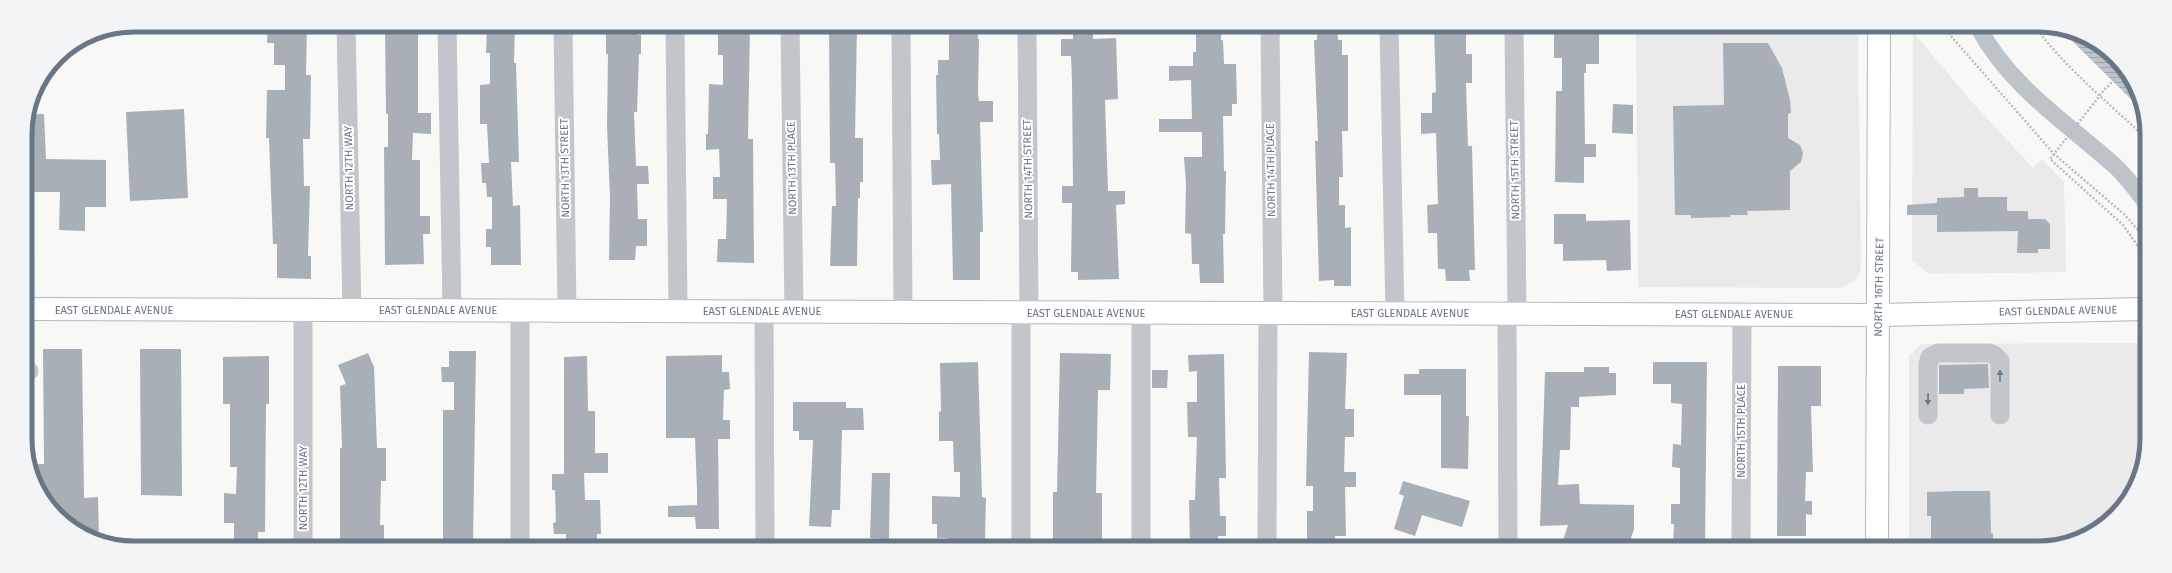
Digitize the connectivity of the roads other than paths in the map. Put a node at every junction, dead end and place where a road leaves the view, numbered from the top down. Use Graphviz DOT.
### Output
graph roads {
  1 [pos="346,32"];
  2 [pos="447,32"];
  3 [pos="563,32"];
  4 [pos="675,32"];
  5 [pos="790,32"];
  6 [pos="901,32"];
  7 [pos="1027,32"];
  8 [pos="1270,32"];
  9 [pos="1389,32"];
  10 [pos="1514,32"];
  11 [pos="1879,32"];
  12 [pos="32,309"];
  13 [pos="2140,309"];
  14 [pos="303,310"];
  15 [pos="352,310"];
  16 [pos="452,310"];
  17 [pos="520,311"];
  18 [pos="567,311"];
  19 [pos="678,311"];
  20 [pos="764,311"];
  21 [pos="794,311"];
  22 [pos="903,312"];
  23 [pos="1025,312"];
  24 [pos="1141,313"];
  25 [pos="1271,313"];
  26 [pos="1395,313"];
  27 [pos="1512,313"];
  28 [pos="1742,314"];
  29 [pos="1879,314"];
  30 [pos="1928,415"];
  31 [pos="2000,415"];
  32 [pos="303,541"];
  33 [pos="520,541"];
  34 [pos="765,541"];
  35 [pos="1021,541"];
  36 [pos="1142,541"];
  37 [pos="1267,541"];
  38 [pos="1508,541"];
  39 [pos="1741,541"];
  40 [pos="1877,541"];
  1 -- 15 [label="street, NORTH 12TH WAY"];
  2 -- 16 [label="street"];
  3 -- 18 [label="street, NORTH 13TH STREET"];
  4 -- 19 [label="street"];
  5 -- 21 [label="street, NORTH 13TH PLACE"];
  6 -- 22 [label="street"];
  7 -- 23 [label="street, NORTH 14TH STREET"];
  8 -- 25 [label="street, NORTH 14TH PLACE"];
  9 -- 26 [label="street"];
  10 -- 27 [label="street, NORTH 15TH STREET"];
  11 -- 29 [label="main road, NORTH 16TH STREET"];
  12 -- 14 [label="main road, EAST GLENDALE AVENUE"];
  13 -- 29 [label="main road, EAST GLENDALE AVENUE"];
  14 -- 15 [label="main road, EAST GLENDALE AVENUE"];
  14 -- 32 [label="street, NORTH 12TH WAY"];
  15 -- 16 [label="main road, EAST GLENDALE AVENUE"];
  16 -- 17 [label="main road, EAST GLENDALE AVENUE"];
  17 -- 18 [label="main road, EAST GLENDALE AVENUE"];
  17 -- 33 [label="street"];
  18 -- 19 [label="main road, EAST GLENDALE AVENUE"];
  19 -- 20 [label="main road, EAST GLENDALE AVENUE"];
  20 -- 21 [label="main road, EAST GLENDALE AVENUE"];
  20 -- 34 [label="street"];
  21 -- 22 [label="main road, EAST GLENDALE AVENUE"];
  22 -- 23 [label="main road, EAST GLENDALE AVENUE"];
  23 -- 24 [label="main road, EAST GLENDALE AVENUE"];
  23 -- 35 [label="street, NORTH 14TH STREET"];
  24 -- 25 [label="main road, EAST GLENDALE AVENUE"];
  24 -- 36 [label="street"];
  25 -- 26 [label="main road, EAST GLENDALE AVENUE"];
  25 -- 37 [label="street, NORTH 14TH PLACE"];
  26 -- 27 [label="main road, EAST GLENDALE AVENUE"];
  27 -- 28 [label="main road, EAST GLENDALE AVENUE"];
  27 -- 38 [label="street, NORTH 15TH STREET"];
  28 -- 29 [label="main road, EAST GLENDALE AVENUE"];
  28 -- 39 [label="street, NORTH 15TH PLACE"];
  29 -- 40 [label="main road, NORTH 16TH STREET"];
  31 -- 30 [label="street, one-way"];
}
